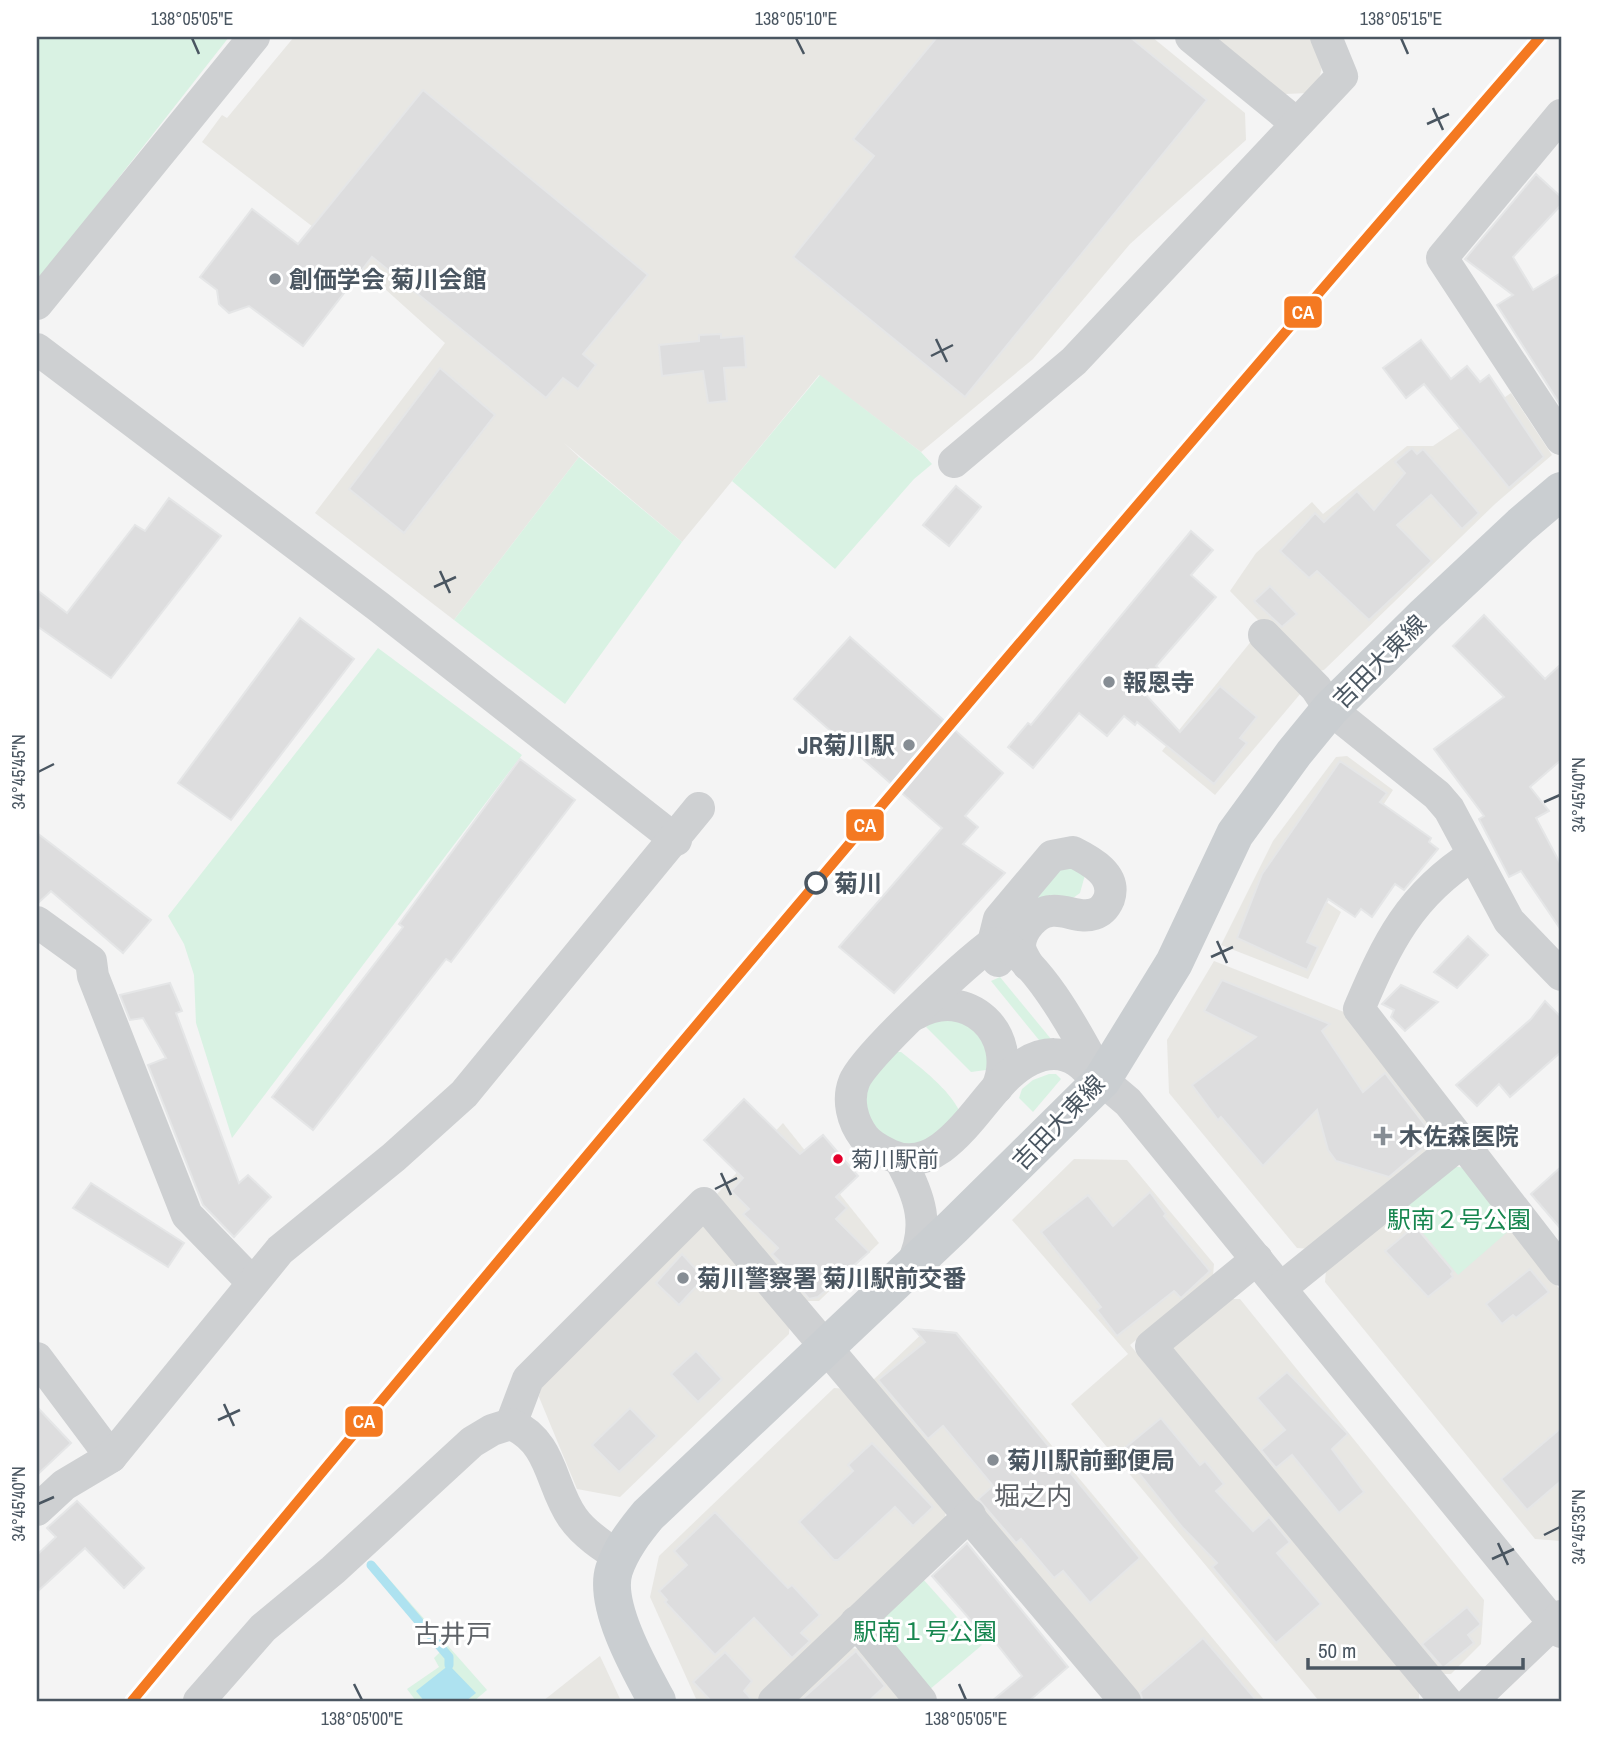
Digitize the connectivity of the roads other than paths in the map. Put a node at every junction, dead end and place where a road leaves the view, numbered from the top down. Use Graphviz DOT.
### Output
graph roads {
  1 [pos="254,37"];
  2 [pos="1191,37"];
  3 [pos="1326,37"];
  4 [pos="1561,115"];
  5 [pos="1296,123"];
  6 [pos="37,304"];
  7 [pos="37,349"];
  8 [pos="1561,439"];
  9 [pos="954,462"];
  10 [pos="1561,491"];
  11 [pos="1264,635"];
  12 [pos="1330,709"];
  13 [pos="699,808"];
  14 [pos="676,840"];
  15 [pos="1473,855"];
  16 [pos="37,922"];
  17 [pos="993,943"];
  18 [pos="1028,965"];
  19 [pos="1561,975"];
  20 [pos="916,1014"];
  21 [pos="1072,1056"];
  22 [pos="1102,1080"];
  23 [pos="997,1088"];
  24 [pos="1462,1142"];
  25 [pos="901,1160"];
  26 [pos="1257,1259"];
  27 [pos="911,1266"];
  28 [pos="1561,1270"];
  29 [pos="252,1282"];
  30 [pos="1281,1288"];
  31 [pos="827,1346"];
  32 [pos="37,1357"];
  33 [pos="512,1424"];
  34 [pos="111,1457"];
  35 [pos="37,1510"];
  36 [pos="970,1515"];
  37 [pos="620,1558"];
  38 [pos="856,1622"];
  39 [pos="1559,1624"];
  40 [pos="199,1701"];
  41 [pos="657,1701"];
  42 [pos="774,1701"];
  43 [pos="921,1701"];
  44 [pos="1125,1701"];
  45 [pos="1446,1701"];
  46 [pos="1472,1701"];
  1 -- 6 [label="street"];
  2 -- 5 [label="street"];
  3 -- 5 [label="street"];
  4 -- 8 [label="street"];
  5 -- 9 [label="street"];
  7 -- 14 [label="street"];
  10 -- 12 [label="main road, 吉田大東線"];
  11 -- 12 [label="street"];
  12 -- 15 [label="street"];
  12 -- 22 [label="main road, 吉田大東線"];
  13 -- 14 [label="street"];
  14 -- 29 [label="street"];
  15 -- 19 [label="street"];
  15 -- 24 [label="street"];
  16 -- 29 [label="street"];
  17 -- 18 [label="street"];
  17 -- 18 [label="street"];
  17 -- 20 [label="street"];
  17 -- 21 [label="street"];
  18 -- 22 [label="street"];
  20 -- 23 [label="street"];
  20 -- 25 [label="street"];
  21 -- 22 [label="street"];
  21 -- 23 [label="street"];
  22 -- 26 [label="street"];
  22 -- 27 [label="main road, 吉田大東線"];
  23 -- 25 [label="street"];
  24 -- 28 [label="street"];
  24 -- 30 [label="street"];
  25 -- 27 [label="street"];
  26 -- 30 [label="street"];
  26 -- 45 [label="street"];
  27 -- 31 [label="main road, 吉田大東線"];
  29 -- 34 [label="street"];
  30 -- 39 [label="street"];
  31 -- 33 [label="street"];
  31 -- 36 [label="street"];
  31 -- 37 [label="main road, 吉田大東線"];
  32 -- 34 [label="street"];
  33 -- 37 [label="street"];
  33 -- 40 [label="street"];
  34 -- 35 [label="street"];
  36 -- 38 [label="street"];
  36 -- 44 [label="street"];
  37 -- 41 [label="main road, 吉田大東線"];
  38 -- 42 [label="street"];
  38 -- 43 [label="street"];
  39 -- 46 [label="street"];
}
